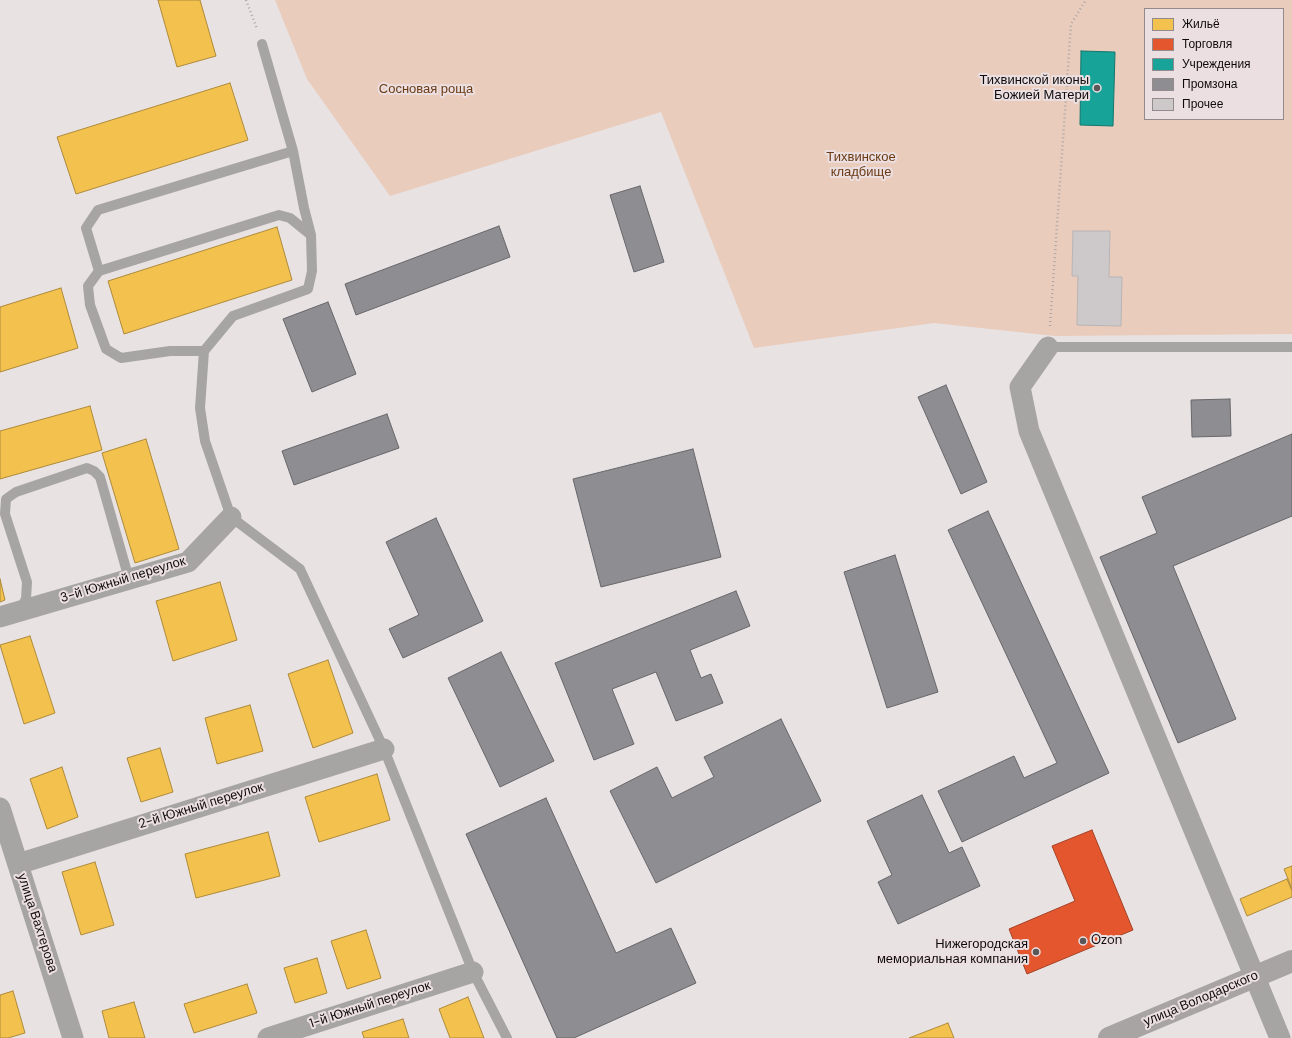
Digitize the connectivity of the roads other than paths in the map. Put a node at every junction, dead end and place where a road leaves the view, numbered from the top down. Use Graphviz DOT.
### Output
graph roads {
  1 [pos="262,44"];
  2 [pos="293,150"];
  3 [pos="311,234"];
  4 [pos="99,271"];
  5 [pos="1048,347"];
  6 [pos="1292,347"];
  7 [pos="204,351"];
  8 [pos="231,517"];
  9 [pos="129,579"];
  10 [pos="10,614"];
  11 [pos="384,749"];
  12 [pos="0,808"];
  13 [pos="18,864"];
  14 [pos="1292,961"];
  15 [pos="473,972"];
  16 [pos="1254,977"];
  17 [pos="73,1038"];
  18 [pos="268,1038"];
  19 [pos="507,1038"];
  20 [pos="1110,1038"];
  21 [pos="1280,1038"];
  1 -- 2 [label="lane"];
  2 -- 3 [label="lane"];
  2 -- 4 [label="lane"];
  3 -- 4 [label="lane"];
  3 -- 7 [label="lane"];
  4 -- 7 [label="lane"];
  5 -- 6 [label="lane"];
  5 -- 16 [label="street"];
  7 -- 8 [label="lane"];
  8 -- 9 [label="street, 3-й Южный переулок"];
  8 -- 11 [label="lane"];
  9 -- 10 [label="street, 3-й Южный переулок"];
  9 -- 10 [label="lane"];
  11 -- 13 [label="street, 2-й Южный переулок"];
  11 -- 15 [label="lane"];
  12 -- 13 [label="street, улица Вахтерова"];
  13 -- 17 [label="street, улица Вахтерова"];
  14 -- 16 [label="main road, улица Володарского"];
  15 -- 18 [label="street, 1-й Южный переулок"];
  15 -- 19 [label="lane"];
  16 -- 20 [label="main road, улица Володарского"];
  16 -- 21 [label="street"];
}
